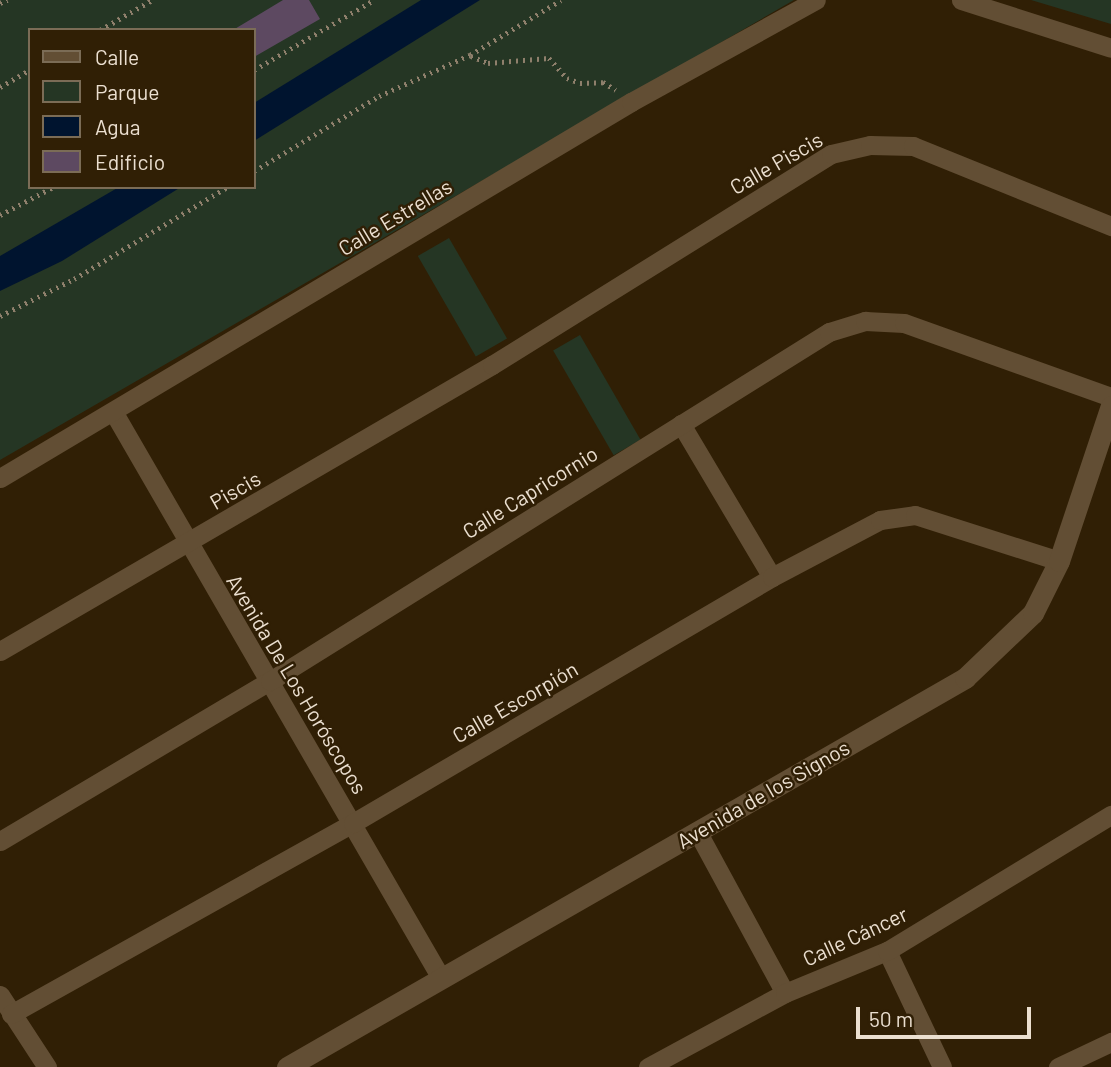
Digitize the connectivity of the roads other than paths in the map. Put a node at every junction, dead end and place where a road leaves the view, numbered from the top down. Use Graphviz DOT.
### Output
graph roads {
  1 [pos="816,0"];
  2 [pos="961,0"];
  3 [pos="1111,48"];
  4 [pos="1111,226"];
  5 [pos="492,365"];
  6 [pos="1111,397"];
  7 [pos="1111,407"];
  8 [pos="114,413"];
  9 [pos="681,424"];
  10 [pos="0,478"];
  11 [pos="188,544"];
  12 [pos="1059,561"];
  13 [pos="772,577"];
  14 [pos="0,652"];
  15 [pos="270,681"];
  16 [pos="1111,814"];
  17 [pos="353,823"];
  18 [pos="697,831"];
  19 [pos="0,841"];
  20 [pos="887,951"];
  21 [pos="441,978"];
  22 [pos="785,993"];
  23 [pos="0,995"];
  24 [pos="11,1014"];
  25 [pos="1111,1042"];
  26 [pos="47,1067"];
  27 [pos="287,1067"];
  28 [pos="648,1067"];
  29 [pos="942,1067"];
  30 [pos="1058,1067"];
  1 -- 8 [label="street, Calle Estrellas"];
  2 -- 3 [label="street"];
  4 -- 5 [label="street, Calle Piscis"];
  5 -- 11 [label="street, Piscis"];
  6 -- 9 [label="street, Calle Capricornio"];
  7 -- 12 [label="street, Avenida de los Signos"];
  8 -- 10 [label="street, Calle Estrellas"];
  8 -- 11 [label="street, Avenida De Los Horóscopos"];
  9 -- 13 [label="street"];
  9 -- 15 [label="street, Calle Capricornio"];
  11 -- 14 [label="street, Piscis"];
  11 -- 15 [label="street, Avenida De Los Horóscopos"];
  12 -- 13 [label="street, Calle Escorpión"];
  12 -- 18 [label="street, Avenida de los Signos"];
  13 -- 17 [label="street, Calle Escorpión"];
  15 -- 17 [label="street, Avenida De Los Horóscopos"];
  15 -- 19 [label="street, Calle Capricornio"];
  16 -- 20 [label="street, Calle Cáncer"];
  17 -- 21 [label="street, Avenida De Los Horóscopos"];
  17 -- 24 [label="street, Calle Escorpión"];
  18 -- 21 [label="street, Avenida de los Signos"];
  18 -- 22 [label="street"];
  20 -- 22 [label="street, Calle Cáncer"];
  20 -- 29 [label="street"];
  21 -- 27 [label="street, Avenida de los Signos"];
  22 -- 28 [label="street, Calle Cáncer"];
  23 -- 24 [label="street"];
  24 -- 26 [label="street"];
  25 -- 30 [label="street"];
}
